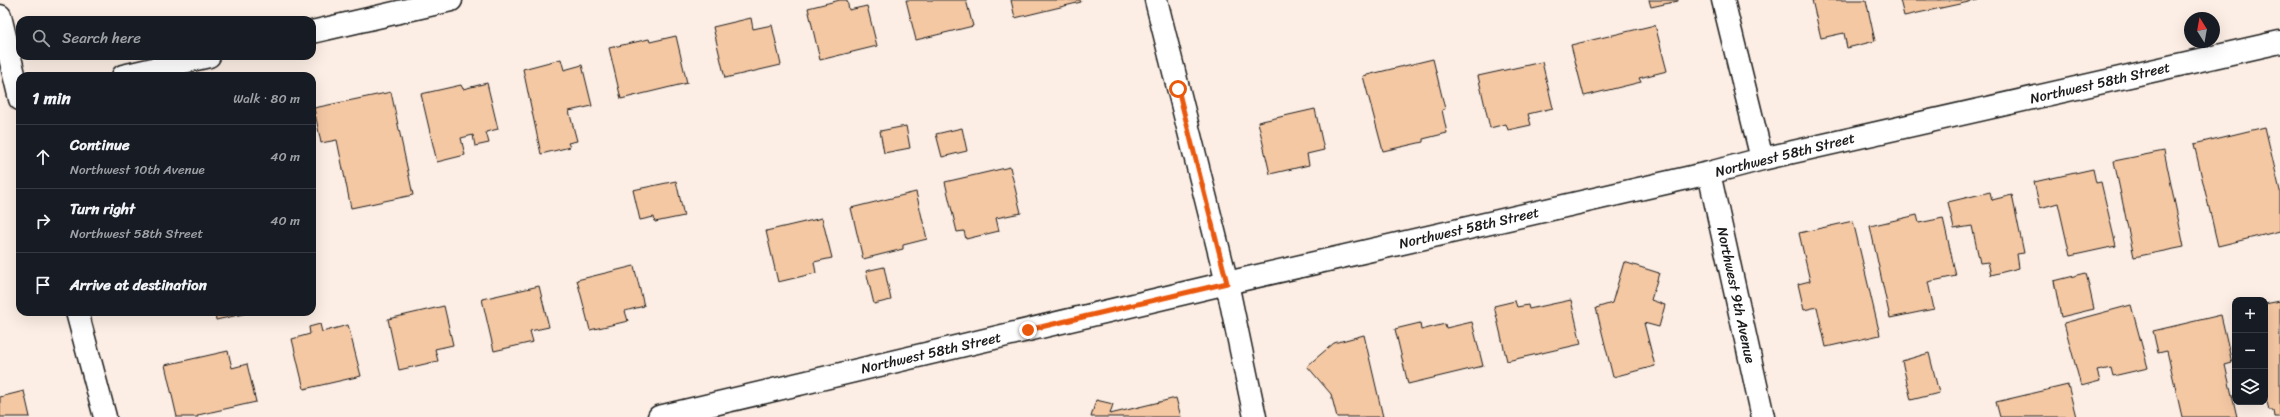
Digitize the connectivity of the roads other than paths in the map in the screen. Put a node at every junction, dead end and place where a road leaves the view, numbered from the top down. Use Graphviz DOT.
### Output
graph roads {
  1 [pos="451,0"];
  2 [pos="1156,0"];
  3 [pos="1723,0"];
  4 [pos="0,16"];
  5 [pos="316,31"];
  6 [pos="2280,42"];
  7 [pos="192,60"];
  8 [pos="139,72"];
  9 [pos="16,82"];
  10 [pos="1762,159"];
  11 [pos="1710,173"];
  12 [pos="1227,283"];
  13 [pos="78,316"];
  14 [pos="105,417"];
  15 [pos="659,417"];
  16 [pos="1255,417"];
  17 [pos="1763,417"];
  1 -- 5 [label="street"];
  2 -- 12 [label="street"];
  3 -- 10 [label="street"];
  4 -- 9 [label="street"];
  6 -- 10 [label="street, Northwest 58th Street"];
  7 -- 8 [label="street"];
  10 -- 11 [label="street, Northwest 58th Street"];
  11 -- 12 [label="street, Northwest 58th Street"];
  11 -- 17 [label="street, Northwest 9th Avenue"];
  12 -- 15 [label="street, Northwest 58th Street"];
  12 -- 16 [label="street"];
  13 -- 14 [label="street"];
}
